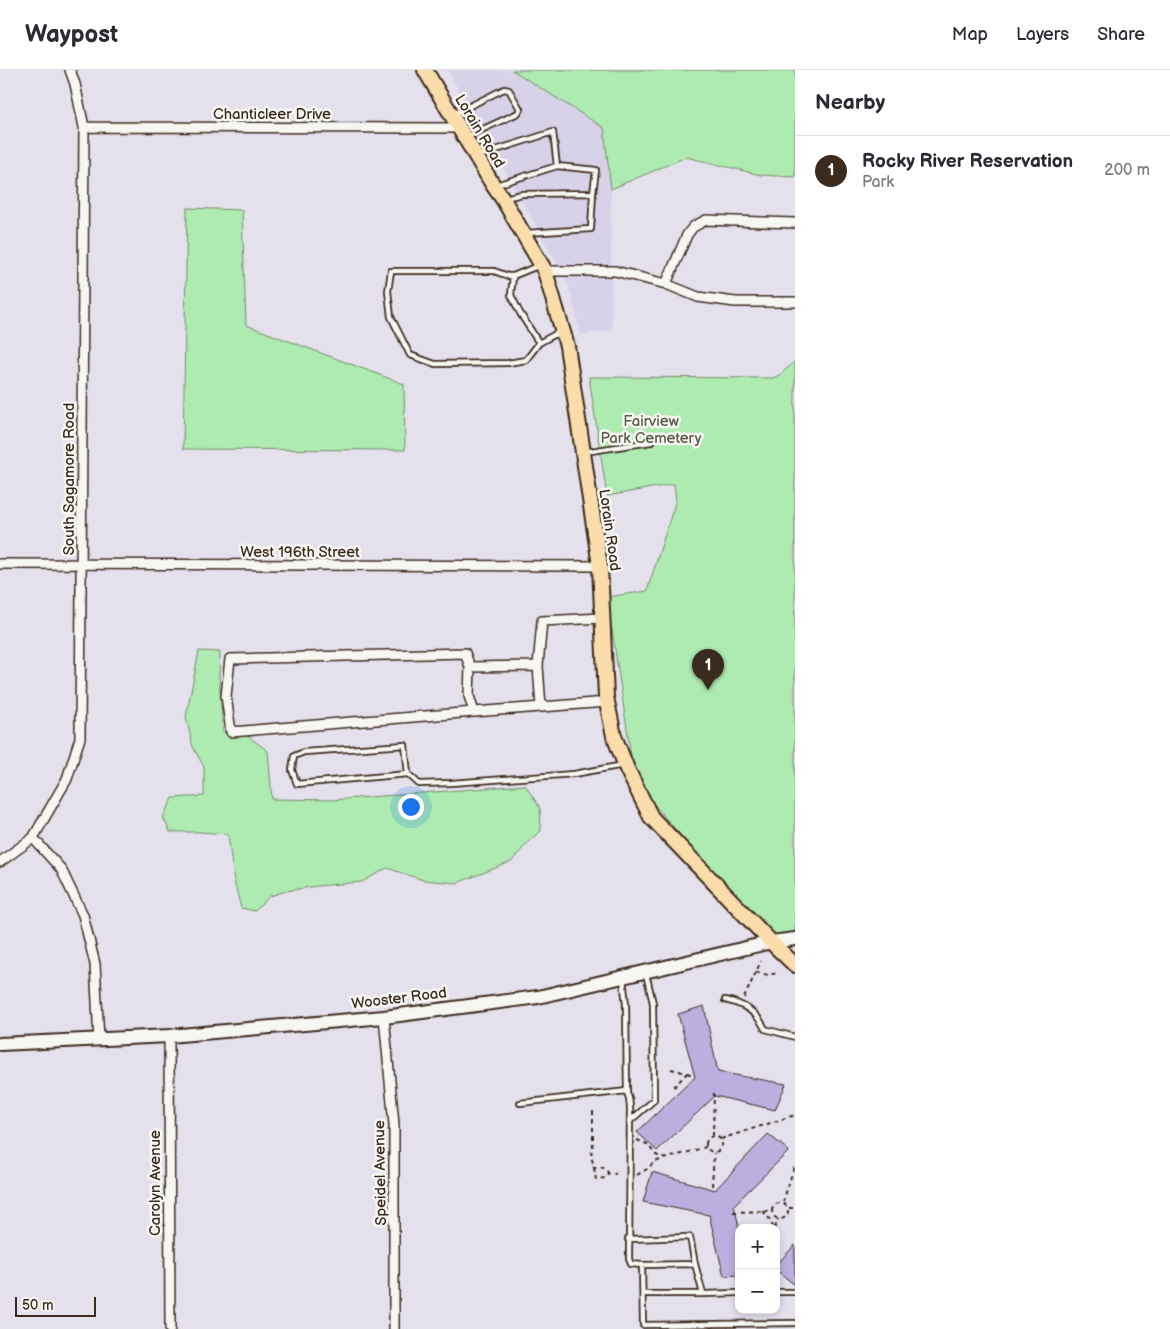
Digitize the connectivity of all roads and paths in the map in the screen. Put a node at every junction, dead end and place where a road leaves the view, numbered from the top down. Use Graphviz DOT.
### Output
graph roads {
  1 [pos="70,70"];
  2 [pos="425,70"];
  3 [pos="84,127"];
  4 [pos="459,127"];
  5 [pos="476,156"];
  6 [pos="557,166"];
  7 [pos="493,186"];
  8 [pos="593,193"];
  9 [pos="503,199"];
  10 [pos="795,223"];
  11 [pos="522,233"];
  12 [pos="543,268"];
  13 [pos="513,276"];
  14 [pos="666,284"];
  15 [pos="795,302"];
  16 [pos="562,331"];
  17 [pos="539,342"];
  18 [pos="651,442"];
  19 [pos="582,452"];
  20 [pos="0,564"];
  21 [pos="82,565"];
  22 [pos="600,566"];
  23 [pos="602,618"];
  24 [pos="538,666"];
  25 [pos="470,667"];
  26 [pos="607,702"];
  27 [pos="540,707"];
  28 [pos="474,712"];
  29 [pos="625,764"];
  30 [pos="408,774"];
  31 [pos="33,838"];
  32 [pos="0,862"];
  33 [pos="795,939"];
  34 [pos="771,942"];
  35 [pos="761,961"];
  36 [pos="795,965"];
  37 [pos="646,971"];
  38 [pos="756,972"];
  39 [pos="779,972"];
  40 [pos="622,977"];
  41 [pos="725,1000"];
  42 [pos="741,1005"];
  43 [pos="384,1017"];
  44 [pos="169,1036"];
  45 [pos="795,1037"];
  46 [pos="99,1040"];
  47 [pos="0,1044"];
  48 [pos="671,1069"];
  49 [pos="687,1074"];
  50 [pos="693,1075"];
  51 [pos="671,1090"];
  52 [pos="627,1091"];
  53 [pos="714,1093"];
  54 [pos="520,1103"];
  55 [pos="593,1111"];
  56 [pos="795,1115"];
  57 [pos="630,1121"];
  58 [pos="713,1136"];
  59 [pos="636,1139"];
  60 [pos="721,1139"];
  61 [pos="706,1147"];
  62 [pos="714,1152"];
  63 [pos="666,1159"];
  64 [pos="795,1164"];
  65 [pos="594,1168"];
  66 [pos="608,1173"];
  67 [pos="616,1174"];
  68 [pos="636,1176"];
  69 [pos="712,1186"];
  70 [pos="783,1202"];
  71 [pos="789,1208"];
  72 [pos="795,1208"];
  73 [pos="763,1211"];
  74 [pos="772,1211"];
  75 [pos="733,1212"];
  76 [pos="778,1219"];
  77 [pos="772,1224"];
  78 [pos="776,1224"];
  79 [pos="628,1239"];
  80 [pos="695,1264"];
  81 [pos="642,1265"];
  82 [pos="780,1292"];
  83 [pos="795,1292"];
  84 [pos="735,1293"];
  85 [pos="643,1294"];
  86 [pos="703,1294"];
  87 [pos="795,1323"];
  88 [pos="170,1329"];
  89 [pos="394,1329"];
  1 -- 3 [label="street, South Sagamore Road"];
  2 -- 4 [label="main road, Lorain Road"];
  3 -- 4 [label="street, Chanticleer Drive"];
  3 -- 21 [label="street, South Sagamore Road"];
  4 -- 4 [label="lane"];
  4 -- 5 [label="main road, Lorain Road"];
  5 -- 6 [label="lane"];
  5 -- 7 [label="main road, Lorain Road"];
  6 -- 7 [label="lane"];
  6 -- 8 [label="lane"];
  7 -- 9 [label="main road, Lorain Road"];
  8 -- 9 [label="lane"];
  8 -- 11 [label="lane"];
  9 -- 11 [label="main road, Lorain Road"];
  10 -- 14 [label="street"];
  11 -- 12 [label="main road, Lorain Road"];
  12 -- 13 [label="lane"];
  12 -- 14 [label="street"];
  12 -- 16 [label="main road, Lorain Road"];
  13 -- 17 [label="lane"];
  13 -- 17 [label="lane"];
  14 -- 15 [label="street"];
  16 -- 17 [label="lane"];
  16 -- 19 [label="main road, Lorain Road"];
  18 -- 19 [label="lane"];
  19 -- 22 [label="main road, Lorain Road"];
  20 -- 21 [label="street, West 196th Street"];
  21 -- 22 [label="street, West 196th Street"];
  21 -- 31 [label="street, South Sagamore Road"];
  22 -- 23 [label="main road, Lorain Road"];
  23 -- 24 [label="street"];
  23 -- 26 [label="main road, Lorain Road"];
  24 -- 25 [label="street"];
  24 -- 27 [label="street"];
  25 -- 28 [label="street"];
  25 -- 28 [label="street"];
  26 -- 27 [label="street"];
  26 -- 29 [label="main road, Lorain Road"];
  27 -- 28 [label="street"];
  29 -- 30 [label="lane"];
  29 -- 34 [label="main road, Lorain Road"];
  30 -- 30 [label="lane"];
  31 -- 32 [label="street, South Sagamore Road"];
  31 -- 46 [label="street"];
  33 -- 34 [label="main road, Wooster Road"];
  34 -- 36 [label="main road, Lorain Road"];
  34 -- 37 [label="main road, Wooster Road"];
  35 -- 38 [label="path"];
  37 -- 40 [label="main road, Wooster Road"];
  37 -- 57 [label="lane"];
  38 -- 39 [label="path"];
  38 -- 42 [label="path"];
  40 -- 43 [label="main road, Wooster Road"];
  40 -- 52 [label="lane"];
  41 -- 42 [label="lane"];
  42 -- 45 [label="lane"];
  43 -- 44 [label="main road, Wooster Road"];
  43 -- 89 [label="street, Speidel Avenue"];
  44 -- 46 [label="main road, Wooster Road"];
  44 -- 88 [label="street, Carolyn Avenue"];
  46 -- 47 [label="main road, Wooster Road"];
  48 -- 49 [label="path"];
  49 -- 50 [label="path"];
  49 -- 51 [label="path"];
  52 -- 54 [label="lane"];
  52 -- 57 [label="lane"];
  53 -- 58 [label="path"];
  55 -- 65 [label="path"];
  56 -- 60 [label="path"];
  57 -- 79 [label="lane"];
  58 -- 60 [label="path"];
  58 -- 61 [label="path"];
  59 -- 63 [label="path"];
  60 -- 62 [label="path"];
  61 -- 62 [label="path"];
  61 -- 63 [label="path"];
  62 -- 69 [label="path"];
  63 -- 68 [label="path"];
  64 -- 70 [label="path"];
  65 -- 66 [label="path"];
  65 -- 66 [label="path"];
  66 -- 67 [label="path"];
  70 -- 71 [label="path"];
  70 -- 74 [label="path"];
  71 -- 72 [label="path"];
  71 -- 76 [label="path"];
  73 -- 74 [label="path"];
  73 -- 75 [label="path"];
  73 -- 77 [label="path"];
  74 -- 76 [label="path"];
  76 -- 78 [label="path"];
  79 -- 80 [label="lane"];
  79 -- 81 [label="lane"];
  80 -- 81 [label="lane"];
  80 -- 86 [label="lane"];
  81 -- 85 [label="lane"];
  82 -- 83 [label="lane"];
  84 -- 86 [label="lane"];
  85 -- 86 [label="lane"];
  85 -- 87 [label="lane"];
}
